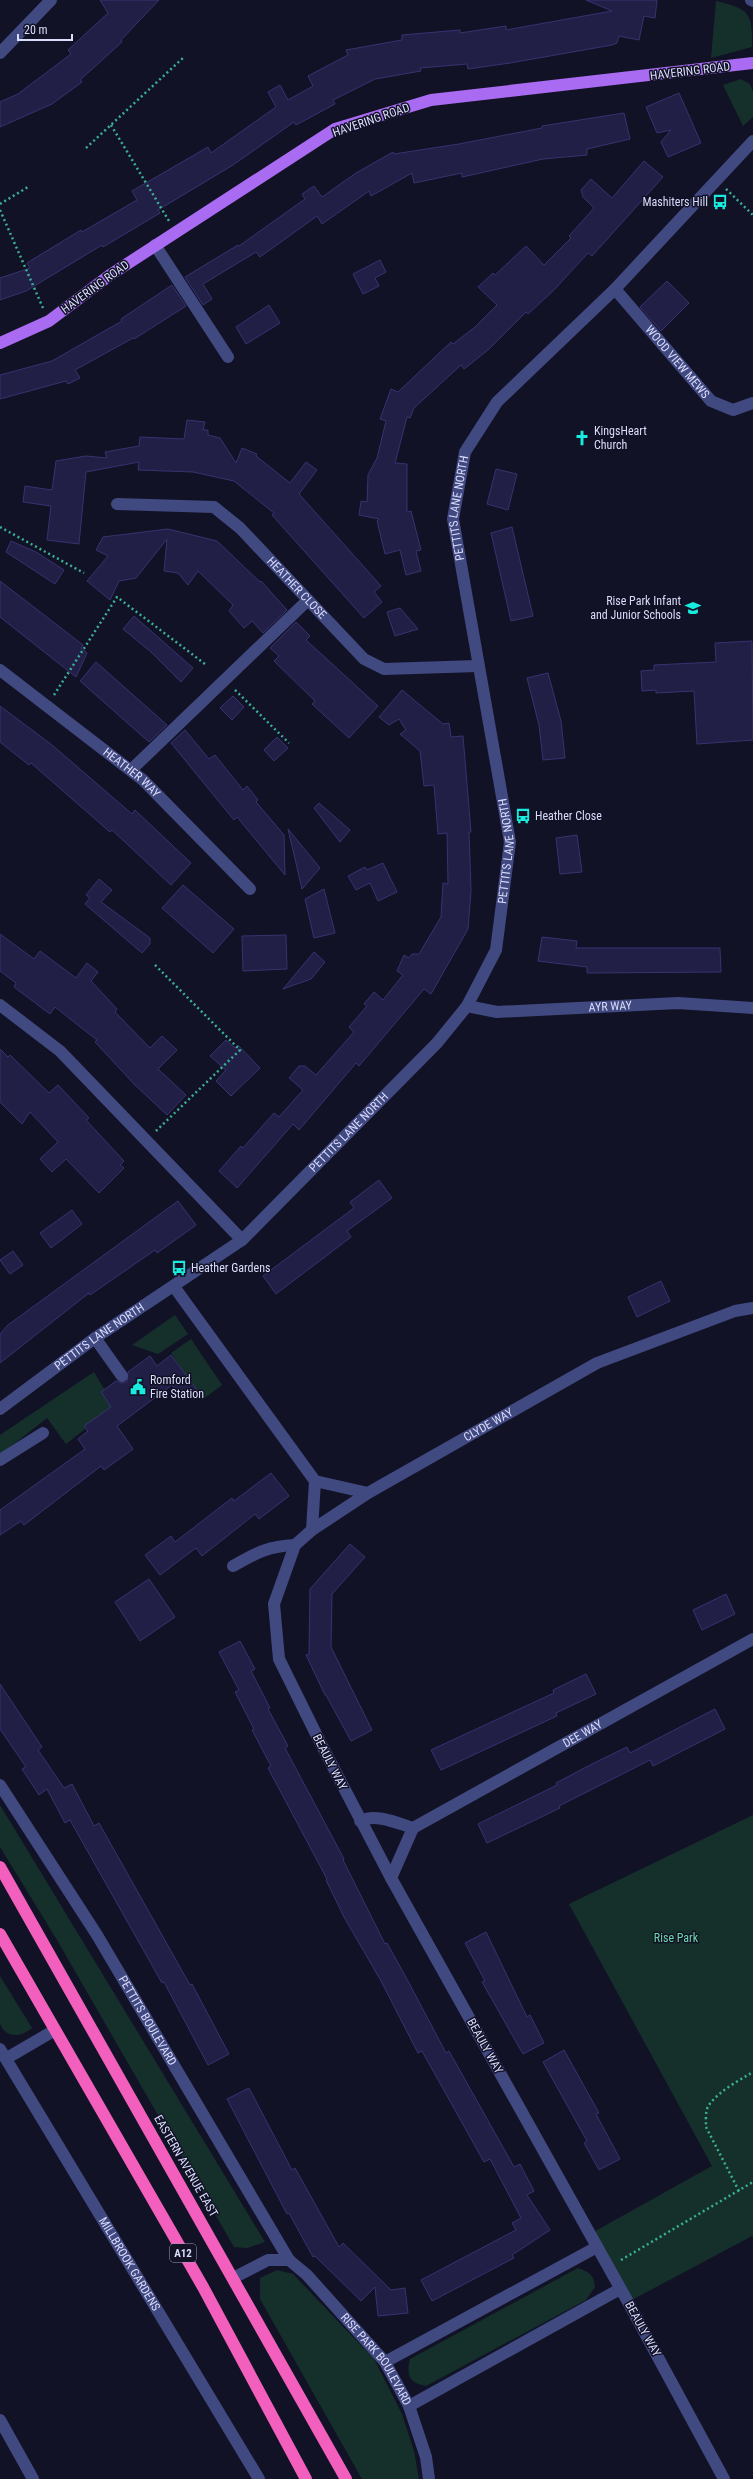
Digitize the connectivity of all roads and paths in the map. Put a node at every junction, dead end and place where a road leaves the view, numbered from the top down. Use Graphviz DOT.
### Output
graph roads {
  1 [pos="51,0"];
  2 [pos="0,53"];
  3 [pos="184,57"];
  4 [pos="753,63"];
  5 [pos="112,125"];
  6 [pos="753,140"];
  7 [pos="86,148"];
  8 [pos="716,180"];
  9 [pos="28,187"];
  10 [pos="0,204"];
  11 [pos="0,210"];
  12 [pos="753,215"];
  13 [pos="176,232"];
  14 [pos="155,245"];
  15 [pos="615,289"];
  16 [pos="49,321"];
  17 [pos="0,342"];
  18 [pos="228,357"];
  19 [pos="753,403"];
  20 [pos="118,504"];
  21 [pos="0,527"];
  22 [pos="84,573"];
  23 [pos="308,600"];
  24 [pos="205,664"];
  25 [pos="477,666"];
  26 [pos="0,670"];
  27 [pos="225,680"];
  28 [pos="47,706"];
  29 [pos="289,743"];
  30 [pos="131,770"];
  31 [pos="250,889"];
  32 [pos="155,965"];
  33 [pos="0,1005"];
  34 [pos="468,1006"];
  35 [pos="753,1008"];
  36 [pos="146,1141"];
  37 [pos="242,1240"];
  38 [pos="175,1288"];
  39 [pos="753,1308"];
  40 [pos="95,1338"];
  41 [pos="122,1376"];
  42 [pos="0,1409"];
  43 [pos="43,1434"];
  44 [pos="0,1460"];
  45 [pos="315,1481"];
  46 [pos="368,1493"];
  47 [pos="312,1530"];
  48 [pos="295,1546"];
  49 [pos="233,1566"];
  50 [pos="274,1604"];
  51 [pos="753,1638"];
  52 [pos="0,1785"];
  53 [pos="360,1820"];
  54 [pos="413,1828"];
  55 [pos="0,1867"];
  56 [pos="391,1878"];
  57 [pos="0,1934"];
  58 [pos="55,2030"];
  59 [pos="4,2053"];
  60 [pos="753,2072"];
  61 [pos="753,2182"];
  62 [pos="739,2191"];
  63 [pos="597,2247"];
  64 [pos="289,2260"];
  65 [pos="608,2267"];
  66 [pos="233,2278"];
  67 [pos="620,2289"];
  68 [pos="385,2362"];
  69 [pos="409,2406"];
  70 [pos="0,2420"];
  71 [pos="33,2479"];
  72 [pos="259,2479"];
  73 [pos="306,2479"];
  74 [pos="346,2479"];
  75 [pos="429,2479"];
  76 [pos="724,2479"];
  1 -- 2 [label="street"];
  3 -- 5 [label="path"];
  4 -- 13 [label="main road, HAVERING ROAD"];
  5 -- 7 [label="path"];
  5 -- 13 [label="path"];
  6 -- 8 [label="street, PETTITS LANE NORTH"];
  8 -- 12 [label="path"];
  8 -- 15 [label="street, PETTITS LANE NORTH"];
  9 -- 10 [label="path"];
  11 -- 16 [label="path"];
  13 -- 14 [label="main road, HAVERING ROAD"];
  14 -- 16 [label="main road, HAVERING ROAD"];
  14 -- 18 [label="street"];
  15 -- 19 [label="street, WOOD VIEW MEWS"];
  15 -- 25 [label="street, PETTITS LANE NORTH"];
  16 -- 17 [label="main road, HAVERING ROAD"];
  20 -- 23 [label="street, HEATHER CLOSE"];
  21 -- 22 [label="path"];
  23 -- 25 [label="street, HEATHER CLOSE"];
  23 -- 27 [label="street"];
  24 -- 28 [label="path"];
  25 -- 34 [label="street, PETTITS LANE NORTH"];
  26 -- 28 [label="street, HEATHER WAY"];
  27 -- 29 [label="path"];
  27 -- 30 [label="street"];
  28 -- 30 [label="street, HEATHER WAY"];
  30 -- 31 [label="street, HEATHER WAY"];
  32 -- 36 [label="path"];
  33 -- 36 [label="street"];
  34 -- 35 [label="street, AYR WAY"];
  34 -- 37 [label="street, PETTITS LANE NORTH"];
  36 -- 37 [label="street"];
  37 -- 38 [label="street, PETTITS LANE NORTH"];
  38 -- 40 [label="street, PETTITS LANE NORTH"];
  38 -- 45 [label="street"];
  39 -- 46 [label="street, CLYDE WAY"];
  40 -- 41 [label="street"];
  40 -- 42 [label="street, PETTITS LANE NORTH"];
  43 -- 44 [label="street"];
  45 -- 46 [label="street"];
  45 -- 47 [label="street"];
  46 -- 47 [label="street, CLYDE WAY"];
  47 -- 48 [label="street, CLYDE WAY"];
  48 -- 49 [label="street"];
  48 -- 50 [label="street, CLYDE WAY"];
  50 -- 53 [label="street, BEAULY WAY"];
  51 -- 54 [label="street, DEE WAY"];
  52 -- 64 [label="street, PETTITS BOULEVARD"];
  53 -- 54 [label="street"];
  53 -- 56 [label="street, BEAULY WAY"];
  54 -- 56 [label="street"];
  55 -- 66 [label="highway, EASTERN AVENUE EAST / A12"];
  56 -- 63 [label="street, BEAULY WAY"];
  57 -- 58 [label="highway, A12"];
  58 -- 59 [label="street"];
  58 -- 73 [label="highway, A12"];
  59 -- 72 [label="street, MILLBROOK GARDENS"];
  60 -- 62 [label="path"];
  61 -- 62 [label="path"];
  62 -- 65 [label="path"];
  63 -- 65 [label="street, BEAULY WAY"];
  63 -- 68 [label="street"];
  64 -- 66 [label="street"];
  64 -- 68 [label="street, RISE PARK BOULEVARD"];
  65 -- 67 [label="street, BEAULY WAY"];
  66 -- 74 [label="highway, EASTERN AVENUE EAST / A12"];
  67 -- 69 [label="street"];
  67 -- 76 [label="street, BEAULY WAY"];
  68 -- 69 [label="street, RISE PARK BOULEVARD"];
  69 -- 75 [label="street, RISE PARK BOULEVARD"];
  70 -- 71 [label="street"];
}
